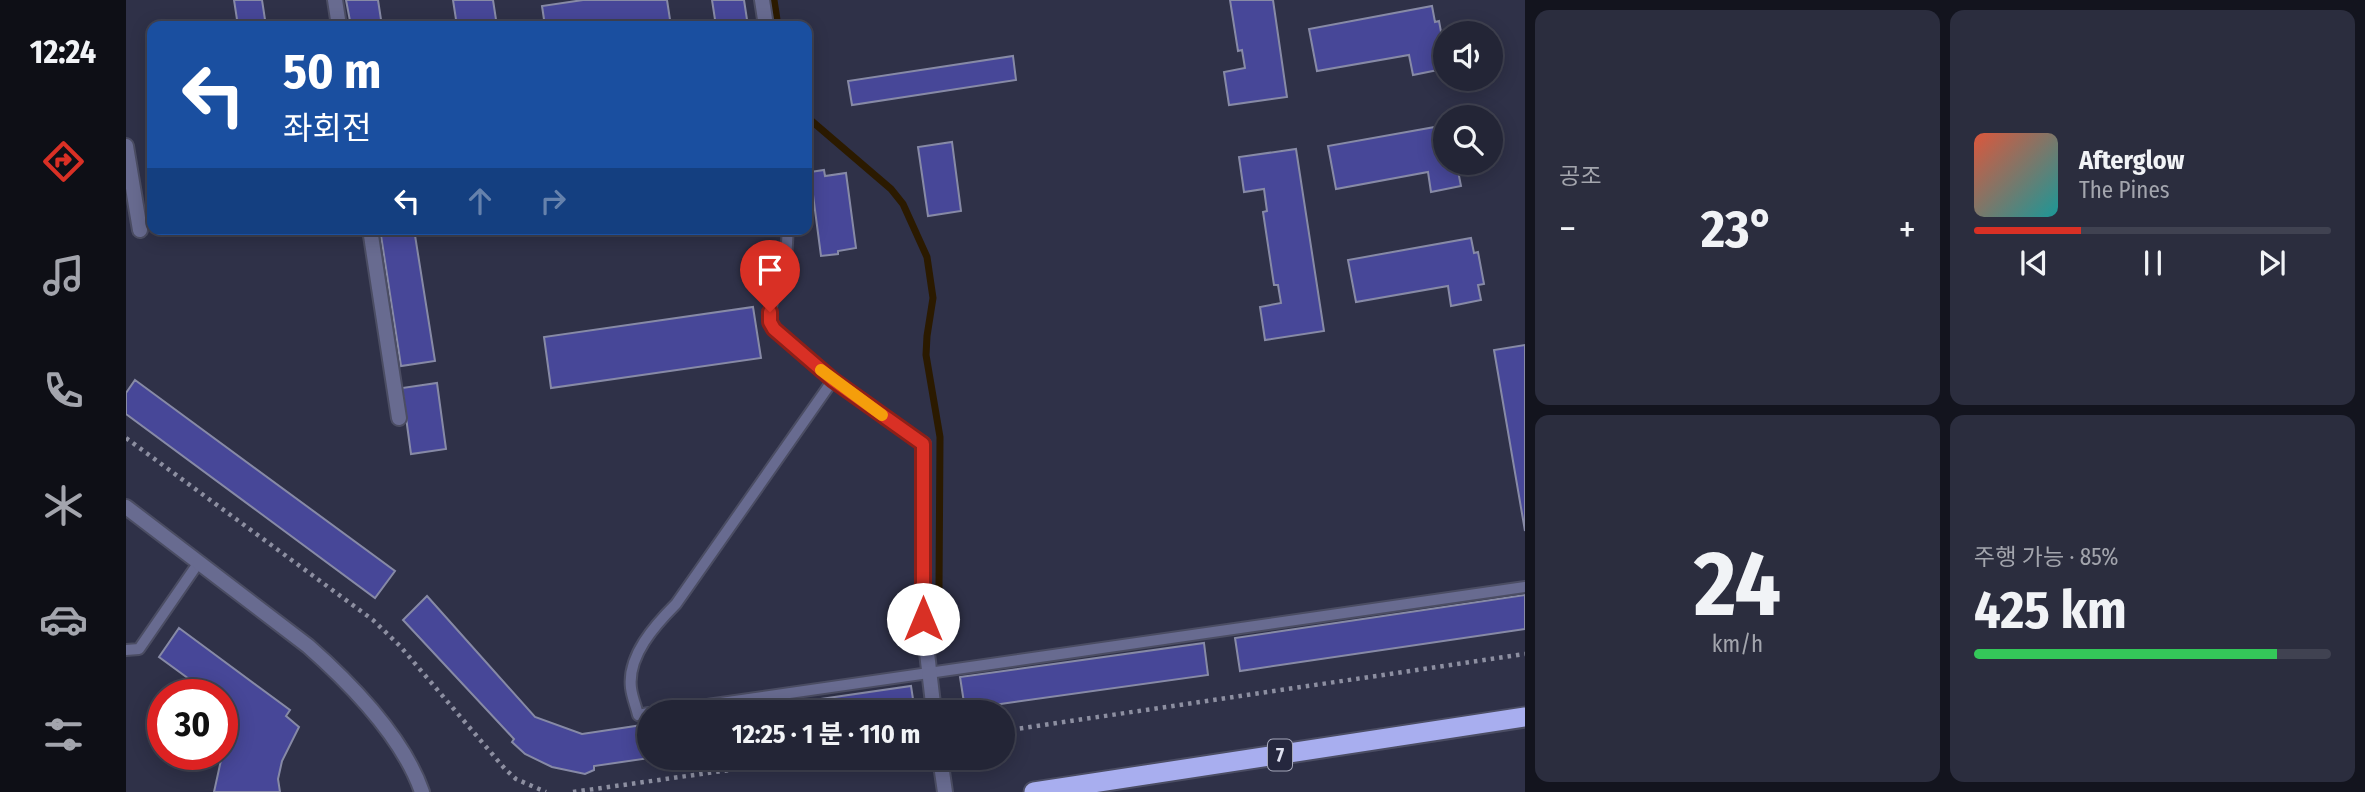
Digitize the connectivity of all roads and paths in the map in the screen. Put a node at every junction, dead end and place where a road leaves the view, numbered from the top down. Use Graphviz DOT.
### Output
graph roads {
  1 [pos="335,0"];
  2 [pos="762,0"];
  3 [pos="338,21"];
  4 [pos="765,21"];
  5 [pos="126,146"];
  6 [pos="147,204"];
  7 [pos="136,205"];
  8 [pos="140,230"];
  9 [pos="371,235"];
  10 [pos="788,235"];
  11 [pos="833,380"];
  12 [pos="399,418"];
  13 [pos="126,438"];
  14 [pos="923,444"];
  15 [pos="126,507"];
  16 [pos="199,562"];
  17 [pos="1525,587"];
  18 [pos="126,650"];
  19 [pos="1525,654"];
  20 [pos="929,675"];
  21 [pos="745,700"];
  22 [pos="932,700"];
  23 [pos="637,711"];
  24 [pos="1525,717"];
  25 [pos="1015,729"];
  26 [pos="730,770"];
  27 [pos="942,770"];
  28 [pos="422,792"];
  29 [pos="546,792"];
  30 [pos="573,792"];
  31 [pos="945,792"];
  32 [pos="1034,792"];
  1 -- 3 [label="street"];
  2 -- 4 [label="street"];
  5 -- 7 [label="street"];
  6 -- 7 [label="street"];
  7 -- 8 [label="street"];
  9 -- 12 [label="street"];
  10 -- 11 [label="lane"];
  11 -- 14 [label="lane"];
  11 -- 23 [label="lane"];
  13 -- 29 [label="path"];
  14 -- 20 [label="street"];
  15 -- 16 [label="street"];
  16 -- 18 [label="lane"];
  16 -- 28 [label="street"];
  17 -- 20 [label="lane"];
  19 -- 25 [label="path"];
  20 -- 21 [label="lane"];
  20 -- 22 [label="street"];
  24 -- 32 [label="highway, 7"];
  26 -- 30 [label="path"];
  27 -- 31 [label="street"];
}
